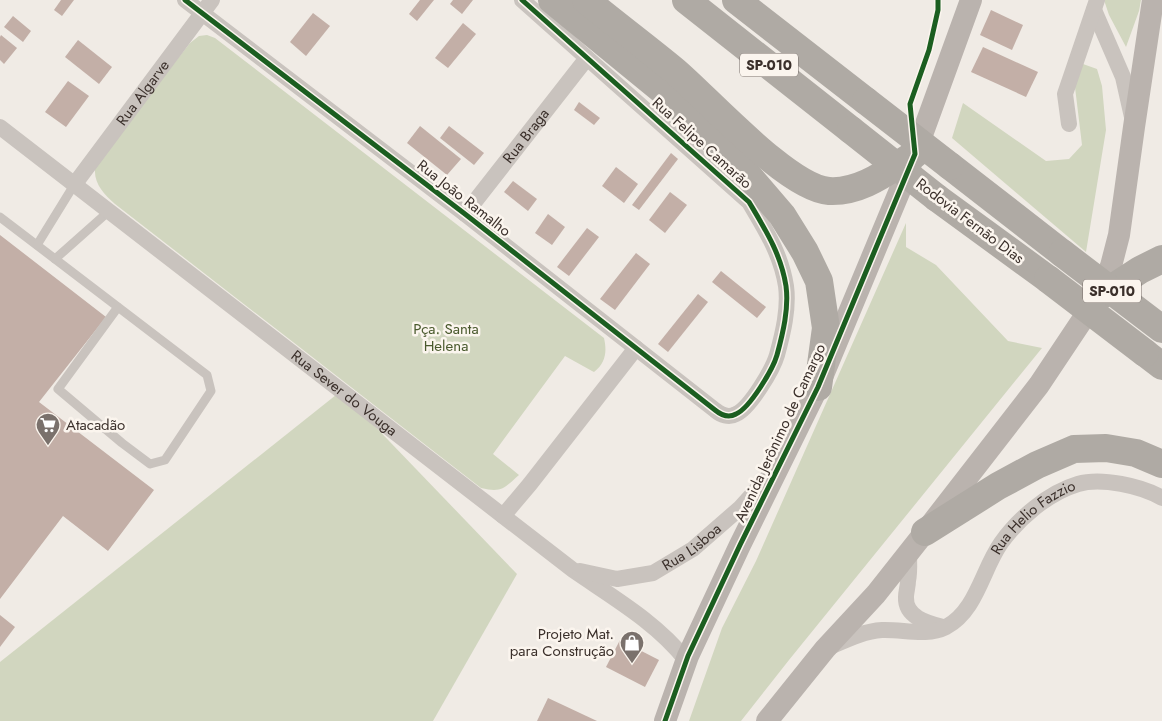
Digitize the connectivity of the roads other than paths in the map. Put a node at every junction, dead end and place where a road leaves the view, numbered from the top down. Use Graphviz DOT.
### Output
graph roads {
  1 [pos="185,0"];
  2 [pos="212,0"];
  3 [pos="522,0"];
  4 [pos="552,0"];
  5 [pos="586,0"];
  6 [pos="686,0"];
  7 [pos="736,0"];
  8 [pos="971,0"];
  9 [pos="1153,0"];
  10 [pos="1095,5"];
  11 [pos="202,14"];
  12 [pos="587,58"];
  13 [pos="1069,124"];
  14 [pos="1134,126"];
  15 [pos="0,128"];
  16 [pos="915,154"];
  17 [pos="74,186"];
  18 [pos="108,212"];
  19 [pos="465,214"];
  20 [pos="0,217"];
  21 [pos="37,245"];
  22 [pos="55,259"];
  23 [pos="1162,259"];
  24 [pos="1097,298"];
  25 [pos="118,307"];
  26 [pos="1162,329"];
  27 [pos="636,348"];
  28 [pos="1154,359"];
  29 [pos="818,387"];
  30 [pos="727,416"];
  31 [pos="784,459"];
  32 [pos="1162,464"];
  33 [pos="1162,498"];
  34 [pos="503,516"];
  35 [pos="917,542"];
  36 [pos="573,570"];
  37 [pos="945,627"];
  38 [pos="825,649"];
  39 [pos="684,665"];
  40 [pos="780,702"];
  41 [pos="665,721"];
  42 [pos="676,721"];
  43 [pos="756,721"];
  44 [pos="766,721"];
  1 -- 11 [label="street, Rua João Ramalho"];
  2 -- 11 [label="street, Rua Algarve"];
  3 -- 12 [label="street, Rua Felipe Camarão"];
  4 -- 29 [label="highway"];
  5 -- 16 [label="highway"];
  6 -- 28 [label="highway, Rodovia Fernão Dias / SP-010, bridge"];
  7 -- 26 [label="highway, Rodovia Fernão Dias / SP-010, bridge"];
  8 -- 16 [label="main road, Avenida Jerônimo de Camargo"];
  9 -- 14 [label="main road"];
  10 -- 13 [label="street"];
  10 -- 14 [label="street"];
  11 -- 17 [label="street, Rua Algarve"];
  11 -- 19 [label="street, Rua João Ramalho"];
  12 -- 19 [label="street, Rua Braga"];
  12 -- 30 [label="street, Rua Felipe Camarão"];
  14 -- 24 [label="main road"];
  15 -- 17 [label="street, Rua Sever do Vouga"];
  16 -- 29 [label="main road, Avenida Jerônimo de Camargo"];
  17 -- 18 [label="street, Rua Sever do Vouga"];
  17 -- 21 [label="lane"];
  18 -- 22 [label="lane"];
  18 -- 34 [label="street, Rua Sever do Vouga"];
  19 -- 27 [label="street, Rua João Ramalho"];
  20 -- 21 [label="lane"];
  21 -- 22 [label="lane"];
  22 -- 25 [label="lane"];
  23 -- 24 [label="highway"];
  24 -- 35 [label="main road"];
  25 -- 25 [label="lane"];
  27 -- 30 [label="street, Rua João Ramalho"];
  27 -- 34 [label="street"];
  29 -- 31 [label="main road, Avenida Jerônimo de Camargo"];
  31 -- 36 [label="street, Rua Lisboa"];
  31 -- 39 [label="main road, Avenida Jerônimo de Camargo"];
  32 -- 35 [label="highway"];
  33 -- 37 [label="street, Rua Helio Fazzio"];
  34 -- 36 [label="street, Rua Sever do Vouga"];
  35 -- 37 [label="street"];
  35 -- 38 [label="main road"];
  36 -- 39 [label="street, Rua Sever do Vouga"];
  37 -- 38 [label="street, Rua Helio Fazzio"];
  38 -- 40 [label="main road"];
  39 -- 41 [label="main road, Avenida Jerônimo de Camargo"];
  39 -- 42 [label="main road"];
  40 -- 43 [label="main road"];
  40 -- 44 [label="main road"];
}
